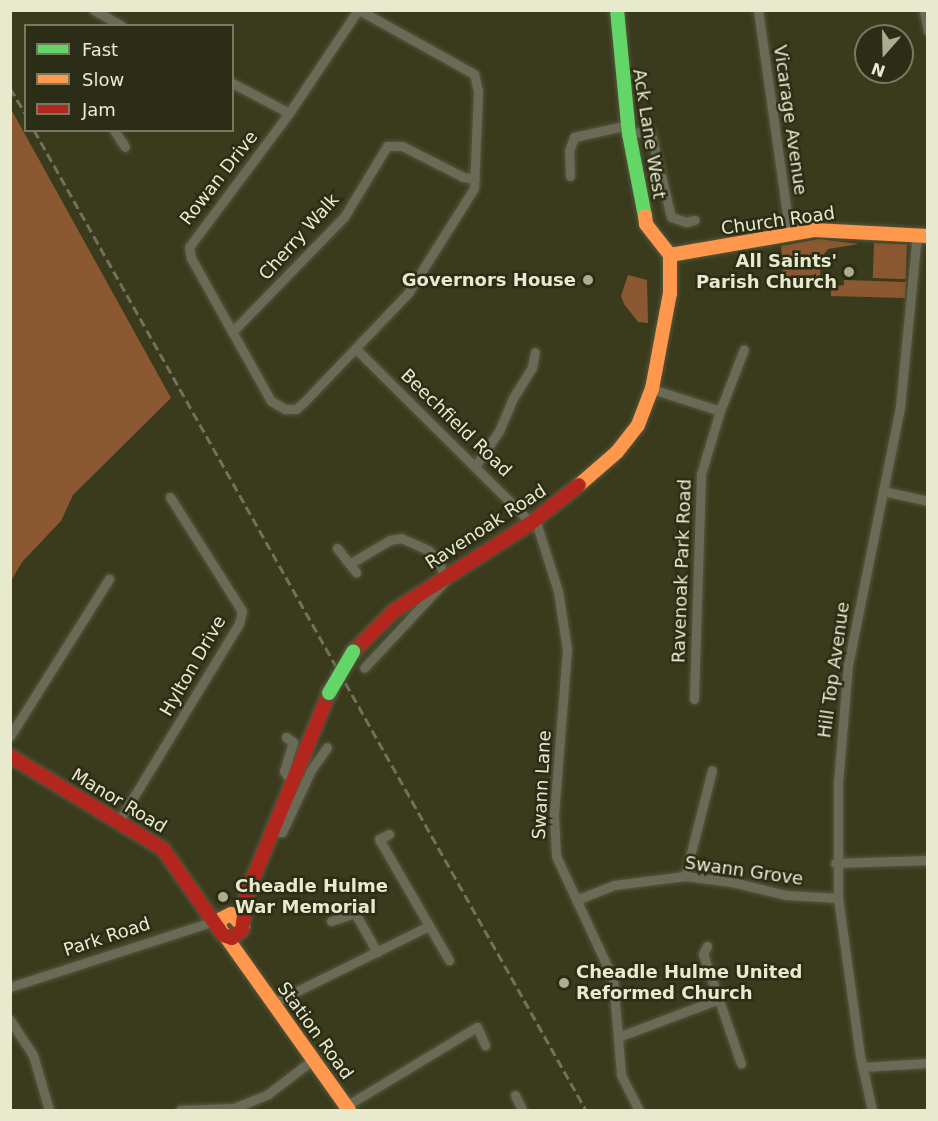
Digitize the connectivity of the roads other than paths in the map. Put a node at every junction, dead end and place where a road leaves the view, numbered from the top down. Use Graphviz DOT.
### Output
graph roads {
  1 [pos="94,10"];
  2 [pos="358,10"];
  3 [pos="617,10"];
  4 [pos="758,10"];
  5 [pos="924,10"];
  6 [pos="118,24"];
  7 [pos="927,31"];
  8 [pos="234,84"];
  9 [pos="289,113"];
  10 [pos="628,129"];
  11 [pos="115,132"];
  12 [pos="125,147"];
  13 [pos="570,176"];
  14 [pos="475,179"];
  15 [pos="695,220"];
  16 [pos="790,234"];
  17 [pos="922,235"];
  18 [pos="670,255"];
  19 [pos="232,332"];
  20 [pos="356,349"];
  21 [pos="744,349"];
  22 [pos="535,352"];
  23 [pos="652,389"];
  24 [pos="720,411"];
  25 [pos="476,465"];
  26 [pos="883,491"];
  27 [pos="170,497"];
  28 [pos="927,501"];
  29 [pos="533,521"];
  30 [pos="337,548"];
  31 [pos="444,575"];
  32 [pos="109,579"];
  33 [pos="364,668"];
  34 [pos="694,699"];
  35 [pos="10,736"];
  36 [pos="286,737"];
  37 [pos="327,747"];
  38 [pos="10,756"];
  39 [pos="712,770"];
  40 [pos="292,782"];
  41 [pos="119,821"];
  42 [pos="270,832"];
  43 [pos="388,834"];
  44 [pos="927,860"];
  45 [pos="835,863"];
  46 [pos="685,876"];
  47 [pos="247,892"];
  48 [pos="838,898"];
  49 [pos="576,900"];
  50 [pos="331,921"];
  51 [pos="223,923"];
  52 [pos="427,927"];
  53 [pos="241,930"];
  54 [pos="707,946"];
  55 [pos="377,952"];
  56 [pos="449,960"];
  57 [pos="250,974"];
  58 [pos="10,987"];
  59 [pos="719,999"];
  60 [pos="273,1003"];
  61 [pos="10,1020"];
  62 [pos="618,1036"];
  63 [pos="485,1045"];
  64 [pos="315,1058"];
  65 [pos="927,1063"];
  66 [pos="741,1064"];
  67 [pos="862,1067"];
  68 [pos="515,1095"];
  69 [pos="348,1108"];
  70 [pos="49,1110"];
  71 [pos="180,1110"];
  72 [pos="522,1110"];
  73 [pos="639,1110"];
  74 [pos="872,1110"];
  1 -- 6 [label="street"];
  2 -- 9 [label="street, Rowan Drive"];
  2 -- 14 [label="street"];
  3 -- 10 [label="main road, Ack Lane West"];
  4 -- 16 [label="street, Vicarage Avenue"];
  5 -- 7 [label="street"];
  8 -- 9 [label="street"];
  9 -- 19 [label="street, Rowan Drive"];
  10 -- 13 [label="street"];
  10 -- 15 [label="street"];
  10 -- 18 [label="main road, Ack Lane West"];
  11 -- 12 [label="street"];
  14 -- 19 [label="street, Cherry Walk"];
  14 -- 20 [label="street, Rowan Drive"];
  16 -- 17 [label="main road, Church Road"];
  16 -- 18 [label="main road, Church Road"];
  17 -- 26 [label="street, Hill Top Avenue"];
  18 -- 23 [label="main road, Ravenoak Road"];
  19 -- 20 [label="street, Rowan Drive"];
  20 -- 25 [label="street, Beechfield Road"];
  21 -- 24 [label="street, Ravenoak Park Road"];
  22 -- 25 [label="street"];
  23 -- 24 [label="street"];
  23 -- 29 [label="main road, Ravenoak Road"];
  24 -- 34 [label="street, Ravenoak Park Road"];
  25 -- 29 [label="street, Beechfield Road"];
  26 -- 28 [label="street"];
  26 -- 45 [label="street, Hill Top Avenue"];
  27 -- 41 [label="street, Hylton Drive"];
  29 -- 31 [label="main road, Ravenoak Road"];
  29 -- 49 [label="street, Swann Lane"];
  30 -- 31 [label="street"];
  31 -- 33 [label="street"];
  31 -- 40 [label="main road, Ravenoak Road, bridge"];
  32 -- 35 [label="street"];
  36 -- 40 [label="street"];
  37 -- 42 [label="street, Ravenoak Road"];
  38 -- 41 [label="main road, Manor Road"];
  39 -- 46 [label="street"];
  40 -- 42 [label="main road, Ravenoak Road"];
  41 -- 51 [label="main road, Manor Road"];
  42 -- 47 [label="main road, Ravenoak Road"];
  43 -- 52 [label="street"];
  44 -- 45 [label="street"];
  45 -- 48 [label="street, Hill Top Avenue"];
  46 -- 48 [label="street, Swann Grove"];
  46 -- 49 [label="street, Swann Grove"];
  47 -- 51 [label="main road, Ravenoak Road"];
  47 -- 53 [label="main road, Ravenoak Road"];
  48 -- 67 [label="street, Hill Top Avenue"];
  49 -- 62 [label="street, Swann Lane"];
  50 -- 55 [label="street"];
  51 -- 53 [label="main road"];
  51 -- 53 [label="main road"];
  51 -- 57 [label="main road, Station Road"];
  51 -- 58 [label="street, Park Road"];
  52 -- 55 [label="street"];
  52 -- 56 [label="street"];
  53 -- 57 [label="main road, Station Road"];
  54 -- 59 [label="street"];
  55 -- 60 [label="street"];
  57 -- 60 [label="main road, Station Road"];
  59 -- 62 [label="street"];
  59 -- 66 [label="street"];
  60 -- 64 [label="main road, Station Road"];
  61 -- 70 [label="street"];
  62 -- 73 [label="street, Swann Lane"];
  63 -- 69 [label="street"];
  64 -- 69 [label="main road, Station Road"];
  64 -- 71 [label="street"];
  65 -- 67 [label="street"];
  67 -- 74 [label="street, Hill Top Avenue"];
  68 -- 72 [label="street"];
}
